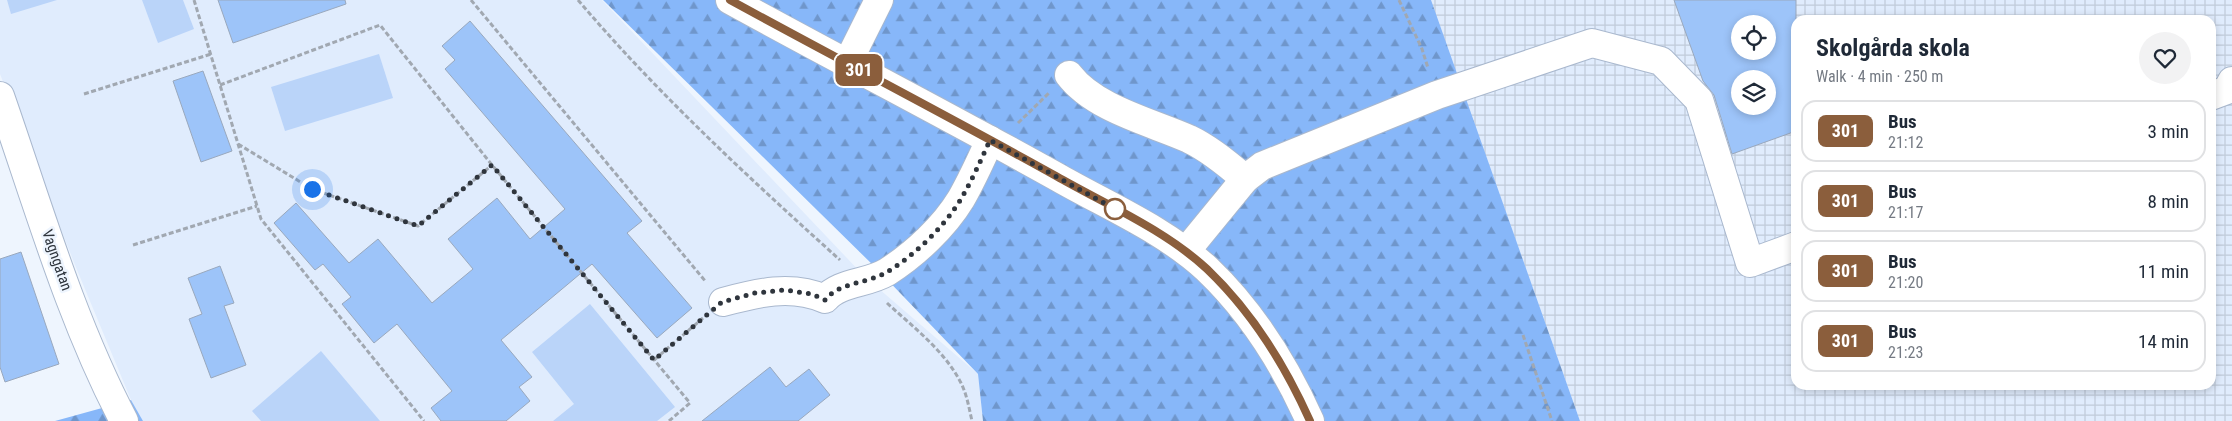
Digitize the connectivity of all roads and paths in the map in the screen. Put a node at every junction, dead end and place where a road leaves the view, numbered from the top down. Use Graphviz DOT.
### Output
graph roads {
  1 [pos="194,0"];
  2 [pos="472,0"];
  3 [pos="578,0"];
  4 [pos="730,0"];
  5 [pos="879,0"];
  6 [pos="1399,0"];
  7 [pos="211,54"];
  8 [pos="848,64"];
  9 [pos="1069,75"];
  10 [pos="2232,81"];
  11 [pos="220,85"];
  12 [pos="84,94"];
  13 [pos="2216,94"];
  14 [pos="1437,95"];
  15 [pos="0,96"];
  16 [pos="990,140"];
  17 [pos="238,143"];
  18 [pos="492,165"];
  19 [pos="1245,179"];
  20 [pos="257,206"];
  21 [pos="133,245"];
  22 [pos="1791,248"];
  23 [pos="1186,251"];
  24 [pos="864,282"];
  25 [pos="722,302"];
  26 [pos="1523,335"];
  27 [pos="654,360"];
  28 [pos="124,421"];
  29 [pos="424,421"];
  30 [pos="670,421"];
  31 [pos="972,421"];
  32 [pos="1310,421"];
  33 [pos="1552,421"];
  1 -- 7 [label="path"];
  2 -- 25 [label="path"];
  3 -- 24 [label="path"];
  4 -- 8 [label="street"];
  5 -- 8 [label="street"];
  6 -- 14 [label="path"];
  7 -- 11 [label="path"];
  7 -- 12 [label="path"];
  8 -- 16 [label="street"];
  9 -- 19 [label="street"];
  10 -- 13 [label="street"];
  11 -- 17 [label="path"];
  11 -- 18 [label="path"];
  14 -- 19 [label="street"];
  14 -- 22 [label="street"];
  15 -- 28 [label="street, Vagngatan"];
  16 -- 23 [label="street"];
  16 -- 24 [label="street"];
  17 -- 18 [label="path"];
  17 -- 20 [label="path"];
  18 -- 27 [label="path"];
  19 -- 23 [label="street"];
  20 -- 21 [label="path"];
  20 -- 29 [label="path"];
  23 -- 32 [label="street"];
  24 -- 25 [label="street"];
  24 -- 31 [label="path"];
  25 -- 27 [label="path"];
  26 -- 33 [label="path"];
  27 -- 30 [label="path"];
}
